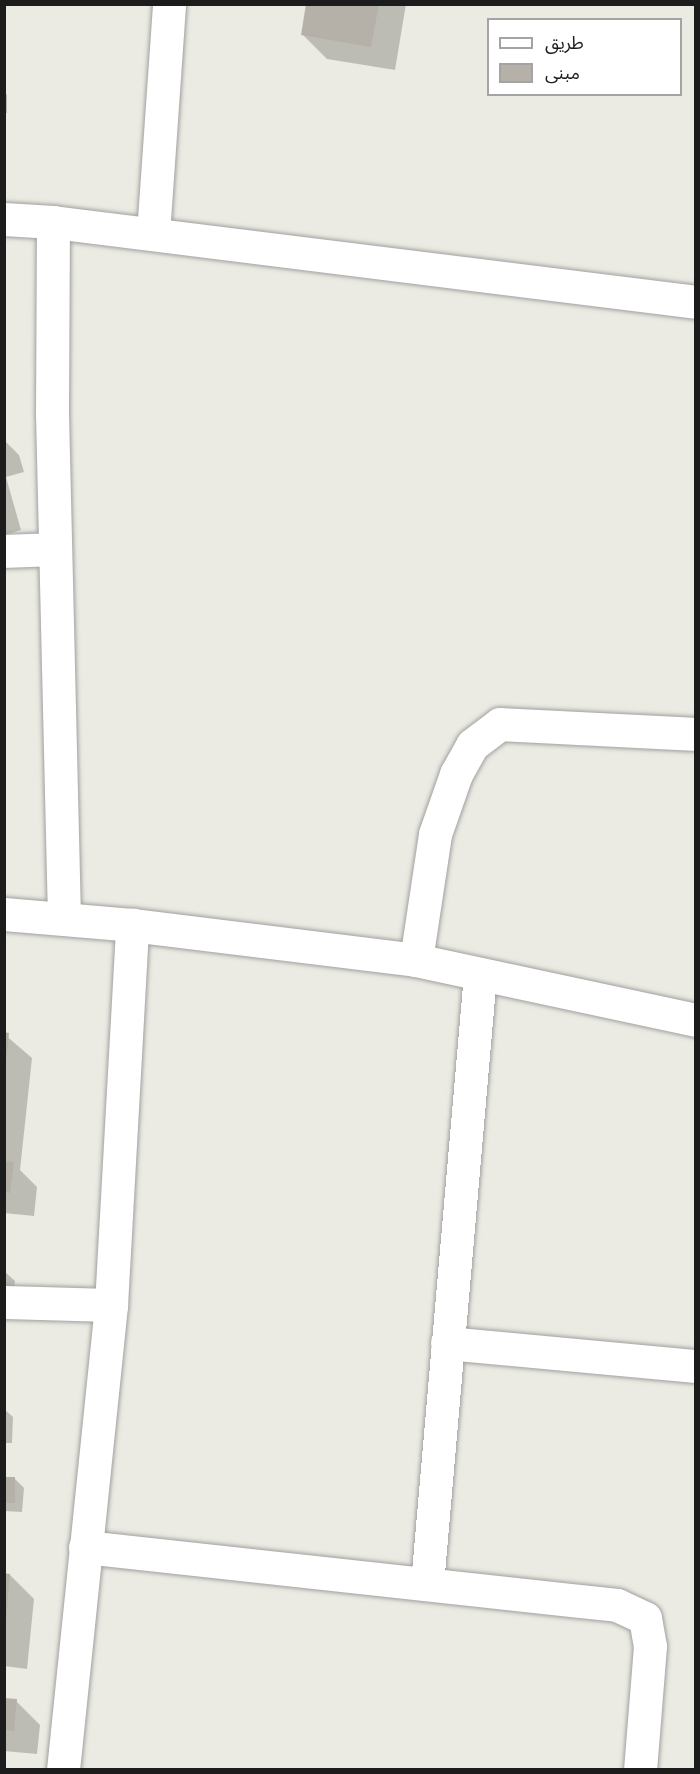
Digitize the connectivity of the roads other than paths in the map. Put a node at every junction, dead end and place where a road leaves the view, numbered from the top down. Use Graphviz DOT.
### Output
graph roads {
  1 [pos="170,4"];
  2 [pos="4,219"];
  3 [pos="53,222"];
  4 [pos="153,234"];
  5 [pos="696,302"];
  6 [pos="55,549"];
  7 [pos="4,551"];
  8 [pos="696,734"];
  9 [pos="4,914"];
  10 [pos="64,919"];
  11 [pos="132,925"];
  12 [pos="416,960"];
  13 [pos="480,974"];
  14 [pos="696,1020"];
  15 [pos="4,1302"];
  16 [pos="111,1305"];
  17 [pos="447,1343"];
  18 [pos="696,1366"];
  19 [pos="85,1547"];
  20 [pos="427,1584"];
  21 [pos="63,1770"];
  22 [pos="640,1770"];
  1 -- 4 [label="street"];
  2 -- 3 [label="street"];
  3 -- 4 [label="street"];
  3 -- 6 [label="street"];
  4 -- 5 [label="street"];
  6 -- 7 [label="street"];
  6 -- 10 [label="street"];
  8 -- 12 [label="street"];
  9 -- 10 [label="street"];
  10 -- 11 [label="street"];
  11 -- 12 [label="street"];
  11 -- 16 [label="street"];
  12 -- 13 [label="street"];
  13 -- 14 [label="street"];
  13 -- 17 [label="street"];
  15 -- 16 [label="street"];
  16 -- 19 [label="street"];
  17 -- 18 [label="street"];
  17 -- 20 [label="street"];
  19 -- 20 [label="street"];
  19 -- 21 [label="street"];
  20 -- 22 [label="street"];
}
